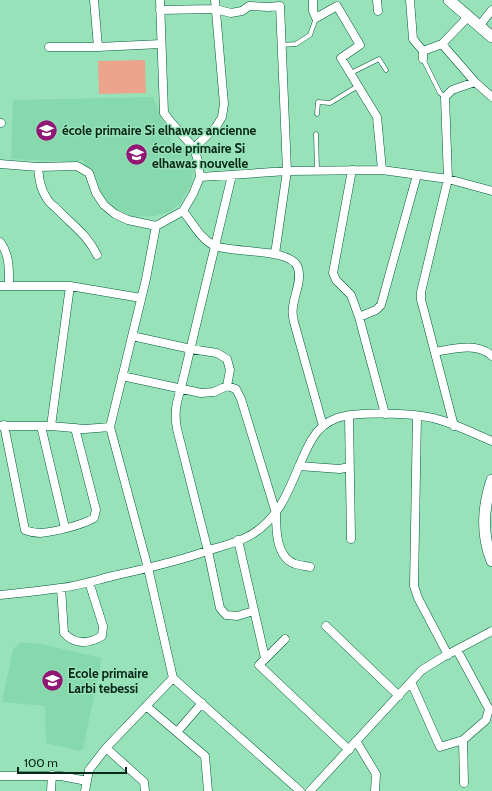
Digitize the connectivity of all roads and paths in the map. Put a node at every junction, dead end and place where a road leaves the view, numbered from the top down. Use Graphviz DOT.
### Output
graph roads {
  1 [pos="94,0"];
  2 [pos="160,0"];
  3 [pos="215,0"];
  4 [pos="313,0"];
  5 [pos="377,0"];
  6 [pos="410,0"];
  7 [pos="449,0"];
  8 [pos="249,3"];
  9 [pos="280,3"];
  10 [pos="215,9"];
  11 [pos="160,10"];
  12 [pos="492,10"];
  13 [pos="378,11"];
  14 [pos="468,17"];
  15 [pos="316,18"];
  16 [pos="479,26"];
  17 [pos="492,37"];
  18 [pos="161,44"];
  19 [pos="442,44"];
  20 [pos="281,45"];
  21 [pos="49,47"];
  22 [pos="98,47"];
  23 [pos="423,55"];
  24 [pos="386,70"];
  25 [pos="350,74"];
  26 [pos="475,82"];
  27 [pos="358,86"];
  28 [pos="445,97"];
  29 [pos="492,97"];
  30 [pos="318,114"];
  31 [pos="316,134"];
  32 [pos="194,148"];
  33 [pos="0,164"];
  34 [pos="38,167"];
  35 [pos="352,170"];
  36 [pos="382,170"];
  37 [pos="287,171"];
  38 [pos="317,171"];
  39 [pos="232,175"];
  40 [pos="417,175"];
  41 [pos="200,177"];
  42 [pos="448,179"];
  43 [pos="492,191"];
  44 [pos="183,211"];
  45 [pos="156,226"];
  46 [pos="0,242"];
  47 [pos="214,246"];
  48 [pos="275,254"];
  49 [pos="97,255"];
  50 [pos="0,286"];
  51 [pos="9,286"];
  52 [pos="70,286"];
  53 [pos="141,298"];
  54 [pos="359,317"];
  55 [pos="132,336"];
  56 [pos="191,349"];
  57 [pos="435,352"];
  58 [pos="492,356"];
  59 [pos="122,376"];
  60 [pos="227,386"];
  61 [pos="182,388"];
  62 [pos="385,414"];
  63 [pos="349,416"];
  64 [pos="417,416"];
  65 [pos="2,426"];
  66 [pos="41,426"];
  67 [pos="51,426"];
  68 [pos="323,426"];
  69 [pos="454,426"];
  70 [pos="110,427"];
  71 [pos="75,428"];
  72 [pos="492,441"];
  73 [pos="299,466"];
  74 [pos="349,467"];
  75 [pos="492,480"];
  76 [pos="488,509"];
  77 [pos="276,513"];
  78 [pos="65,528"];
  79 [pos="351,539"];
  80 [pos="238,540"];
  81 [pos="490,549"];
  82 [pos="208,551"];
  83 [pos="492,561"];
  84 [pos="310,567"];
  85 [pos="148,568"];
  86 [pos="89,582"];
  87 [pos="61,588"];
  88 [pos="0,595"];
  89 [pos="254,611"];
  90 [pos="326,626"];
  91 [pos="492,631"];
  92 [pos="285,639"];
  93 [pos="457,650"];
  94 [pos="448,655"];
  95 [pos="265,658"];
  96 [pos="173,678"];
  97 [pos="411,682"];
  98 [pos="399,696"];
  99 [pos="202,703"];
  100 [pos="146,706"];
  101 [pos="177,732"];
  102 [pos="463,740"];
  103 [pos="356,741"];
  104 [pos="106,748"];
  105 [pos="349,750"];
  106 [pos="0,776"];
  107 [pos="52,776"];
  108 [pos="87,781"];
  109 [pos="464,783"];
  110 [pos="51,791"];
  111 [pos="85,791"];
  112 [pos="145,791"];
  113 [pos="208,791"];
  114 [pos="300,791"];
  115 [pos="310,791"];
  116 [pos="375,791"];
  1 -- 22 [label="street"];
  2 -- 11 [label="street"];
  3 -- 10 [label="street"];
  4 -- 15 [label="street"];
  5 -- 13 [label="street"];
  6 -- 23 [label="street"];
  7 -- 14 [label="street"];
  8 -- 9 [label="street"];
  8 -- 10 [label="street"];
  9 -- 20 [label="street"];
  10 -- 11 [label="street"];
  10 -- 32 [label="street"];
  11 -- 18 [label="street"];
  12 -- 16 [label="street"];
  14 -- 16 [label="street"];
  14 -- 19 [label="street"];
  15 -- 20 [label="lane"];
  15 -- 25 [label="street"];
  16 -- 17 [label="street"];
  18 -- 22 [label="street"];
  18 -- 32 [label="street"];
  19 -- 23 [label="street"];
  19 -- 26 [label="street"];
  20 -- 37 [label="street"];
  21 -- 22 [label="street"];
  23 -- 28 [label="lane"];
  24 -- 25 [label="lane"];
  25 -- 27 [label="street"];
  26 -- 28 [label="street"];
  26 -- 29 [label="street"];
  27 -- 30 [label="lane"];
  27 -- 36 [label="street"];
  28 -- 42 [label="street"];
  31 -- 38 [label="lane"];
  32 -- 41 [label="street"];
  33 -- 34 [label="street"];
  34 -- 45 [label="street"];
  34 -- 49 [label="street"];
  35 -- 36 [label="street"];
  35 -- 38 [label="street"];
  35 -- 54 [label="street"];
  36 -- 40 [label="street"];
  37 -- 38 [label="street"];
  37 -- 39 [label="street"];
  37 -- 48 [label="street"];
  39 -- 41 [label="street"];
  39 -- 47 [label="street"];
  40 -- 42 [label="street"];
  40 -- 54 [label="street"];
  41 -- 44 [label="street"];
  42 -- 43 [label="street"];
  42 -- 57 [label="street"];
  44 -- 45 [label="street"];
  44 -- 47 [label="street"];
  45 -- 53 [label="street"];
  46 -- 51 [label="street"];
  47 -- 48 [label="street"];
  47 -- 56 [label="street"];
  48 -- 68 [label="street"];
  50 -- 51 [label="street"];
  51 -- 52 [label="street"];
  52 -- 53 [label="street"];
  52 -- 67 [label="street"];
  53 -- 55 [label="street"];
  54 -- 62 [label="street"];
  55 -- 56 [label="street"];
  55 -- 59 [label="street"];
  56 -- 60 [label="street"];
  56 -- 61 [label="street"];
  57 -- 58 [label="street"];
  57 -- 69 [label="street"];
  59 -- 61 [label="street"];
  59 -- 70 [label="street"];
  60 -- 61 [label="street"];
  60 -- 77 [label="street"];
  61 -- 82 [label="street"];
  62 -- 63 [label="street"];
  62 -- 64 [label="street"];
  63 -- 68 [label="street"];
  63 -- 74 [label="street"];
  64 -- 69 [label="street"];
  64 -- 94 [label="street"];
  65 -- 66 [label="street"];
  65 -- 78 [label="street"];
  66 -- 67 [label="street"];
  66 -- 78 [label="street"];
  67 -- 71 [label="street"];
  68 -- 73 [label="street"];
  69 -- 72 [label="street"];
  70 -- 71 [label="street"];
  70 -- 85 [label="street"];
  71 -- 78 [label="street"];
  73 -- 74 [label="street"];
  73 -- 77 [label="street"];
  74 -- 79 [label="street"];
  75 -- 76 [label="street"];
  76 -- 81 [label="street"];
  77 -- 80 [label="street"];
  77 -- 84 [label="street"];
  80 -- 82 [label="street"];
  80 -- 89 [label="street"];
  81 -- 83 [label="street"];
  82 -- 85 [label="street"];
  82 -- 89 [label="street"];
  85 -- 86 [label="street"];
  85 -- 96 [label="street"];
  86 -- 87 [label="street"];
  86 -- 87 [label="street"];
  87 -- 88 [label="street"];
  89 -- 95 [label="street"];
  90 -- 98 [label="street"];
  91 -- 93 [label="street"];
  92 -- 95 [label="street"];
  93 -- 94 [label="street"];
  93 -- 102 [label="street"];
  94 -- 97 [label="street"];
  95 -- 105 [label="street"];
  96 -- 99 [label="street"];
  96 -- 100 [label="street"];
  97 -- 98 [label="street"];
  97 -- 102 [label="street"];
  98 -- 103 [label="street"];
  99 -- 101 [label="street"];
  99 -- 114 [label="street"];
  100 -- 101 [label="street"];
  100 -- 104 [label="street"];
  101 -- 113 [label="street"];
  102 -- 109 [label="street"];
  103 -- 105 [label="street"];
  103 -- 116 [label="street"];
  104 -- 108 [label="street"];
  104 -- 112 [label="street"];
  105 -- 115 [label="street"];
  106 -- 107 [label="street"];
  107 -- 108 [label="street"];
  107 -- 110 [label="street"];
  108 -- 111 [label="street"];
}
